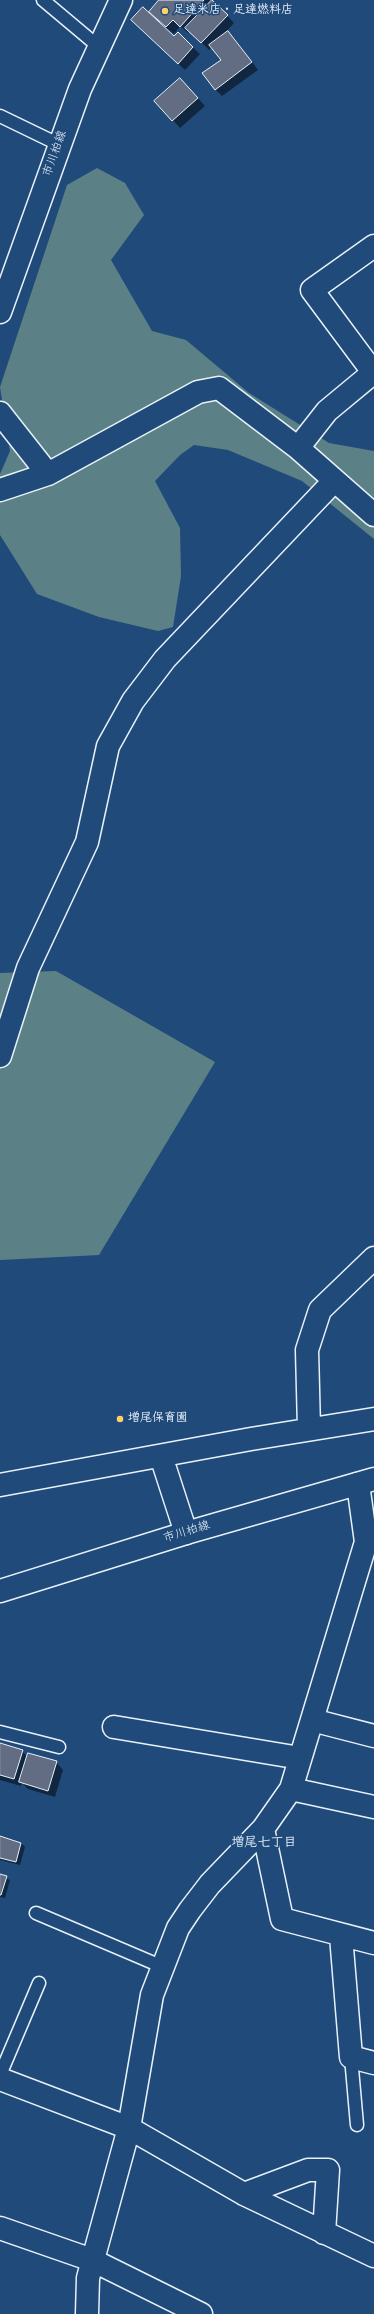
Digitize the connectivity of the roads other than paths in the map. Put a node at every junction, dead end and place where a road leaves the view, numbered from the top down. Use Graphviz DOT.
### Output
graph roads {
  1 [pos="43,0"];
  2 [pos="121,0"];
  3 [pos="98,47"];
  4 [pos="0,116"];
  5 [pos="60,145"];
  6 [pos="374,246"];
  7 [pos="0,312"];
  8 [pos="374,372"];
  9 [pos="0,413"];
  10 [pos="298,448"];
  11 [pos="48,474"];
  12 [pos="334,481"];
  13 [pos="0,490"];
  14 [pos="374,515"];
  15 [pos="0,1056"];
  16 [pos="374,1258"];
  17 [pos="374,1419"];
  18 [pos="309,1429"];
  19 [pos="161,1456"];
  20 [pos="366,1481"];
  21 [pos="0,1485"];
  22 [pos="186,1533"];
  23 [pos="0,1591"];
  24 [pos="312,1720"];
  25 [pos="114,1727"];
  26 [pos="0,1732"];
  27 [pos="374,1736"];
  28 [pos="59,1747"];
  29 [pos="300,1758"];
  30 [pos="291,1789"];
  31 [pos="374,1807"];
  32 [pos="263,1829"];
  33 [pos="36,1913"];
  34 [pos="341,1936"];
  35 [pos="374,1943"];
  36 [pos="163,1968"];
  37 [pos="39,1983"];
  38 [pos="351,2057"];
  39 [pos="374,2063"];
  40 [pos="0,2075"];
  41 [pos="0,2079"];
  42 [pos="357,2126"];
  43 [pos="129,2128"];
  44 [pos="244,2194"];
  45 [pos="0,2228"];
  46 [pos="324,2232"];
  47 [pos="374,2256"];
  48 [pos="92,2260"];
  49 [pos="87,2314"];
  50 [pos="201,2314"];
  1 -- 3 [label="lane"];
  2 -- 3 [label="street, 市川柏線"];
  3 -- 5 [label="street, 市川柏線"];
  4 -- 5 [label="lane"];
  5 -- 7 [label="street, 市川柏線"];
  6 -- 8 [label="street"];
  8 -- 10 [label="street"];
  9 -- 11 [label="street"];
  10 -- 11 [label="street"];
  10 -- 12 [label="street"];
  11 -- 13 [label="street"];
  12 -- 14 [label="street"];
  12 -- 15 [label="street"];
  16 -- 18 [label="street"];
  17 -- 18 [label="street"];
  18 -- 19 [label="street"];
  19 -- 21 [label="street"];
  19 -- 22 [label="street"];
  20 -- 22 [label="street, 市川柏線"];
  20 -- 24 [label="street"];
  22 -- 23 [label="street, 市川柏線"];
  24 -- 27 [label="street"];
  24 -- 29 [label="street"];
  25 -- 29 [label="street"];
  26 -- 28 [label="lane"];
  29 -- 30 [label="street"];
  30 -- 31 [label="street"];
  30 -- 32 [label="street"];
  32 -- 34 [label="street"];
  32 -- 36 [label="street"];
  33 -- 36 [label="lane"];
  34 -- 35 [label="street"];
  34 -- 38 [label="street"];
  36 -- 43 [label="street"];
  37 -- 40 [label="lane"];
  38 -- 39 [label="street"];
  38 -- 42 [label="lane"];
  41 -- 43 [label="street"];
  43 -- 44 [label="street"];
  43 -- 48 [label="street"];
  44 -- 46 [label="street"];
  44 -- 46 [label="street"];
  45 -- 48 [label="street"];
  46 -- 47 [label="street"];
  48 -- 49 [label="street"];
  48 -- 50 [label="street"];
}
